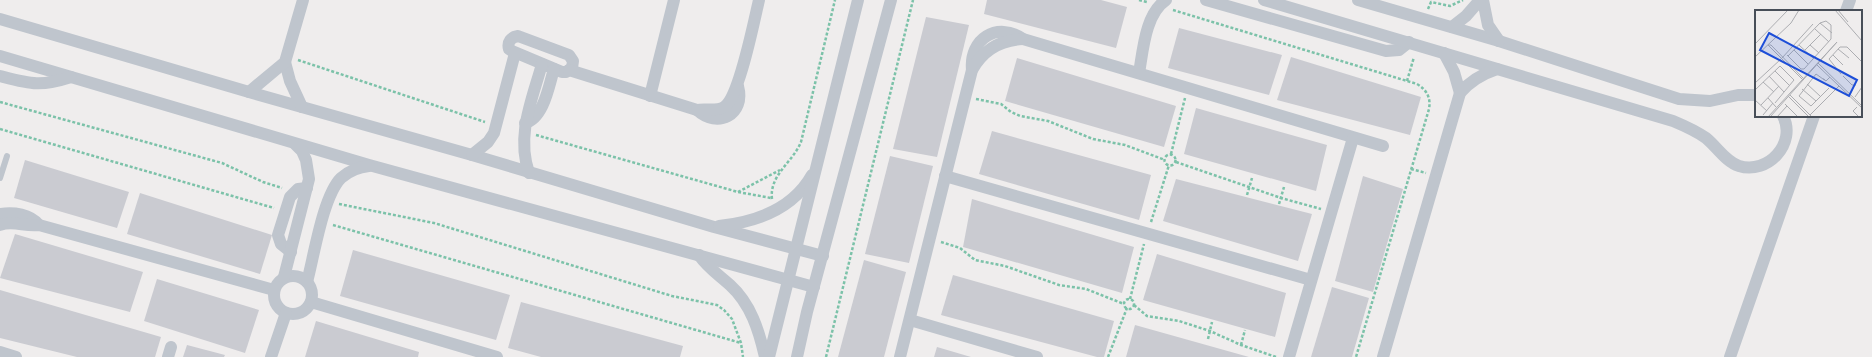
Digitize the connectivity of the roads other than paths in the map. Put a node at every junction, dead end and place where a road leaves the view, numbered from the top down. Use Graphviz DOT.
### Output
graph roads {
  1 [pos="303,0"];
  2 [pos="674,0"];
  3 [pos="759,0"];
  4 [pos="858,0"];
  5 [pos="890,0"];
  6 [pos="1166,0"];
  7 [pos="1206,0"];
  8 [pos="1264,0"];
  9 [pos="1358,0"];
  10 [pos="1481,0"];
  11 [pos="1850,0"];
  12 [pos="1846,10"];
  13 [pos="0,19"];
  14 [pos="1452,27"];
  15 [pos="1499,41"];
  16 [pos="1413,43"];
  17 [pos="515,53"];
  18 [pos="1444,53"];
  19 [pos="0,56"];
  20 [pos="285,62"];
  21 [pos="542,64"];
  22 [pos="554,69"];
  23 [pos="1497,69"];
  24 [pos="569,70"];
  25 [pos="1139,73"];
  26 [pos="0,76"];
  27 [pos="71,77"];
  28 [pos="250,92"];
  29 [pos="1460,93"];
  30 [pos="1755,95"];
  31 [pos="650,96"];
  32 [pos="302,107"];
  33 [pos="1783,117"];
  34 [pos="1814,117"];
  35 [pos="525,123"];
  36 [pos="1353,138"];
  37 [pos="295,144"];
  38 [pos="1383,146"];
  39 [pos="472,155"];
  40 [pos="7,156"];
  41 [pos="370,165"];
  42 [pos="816,167"];
  43 [pos="529,173"];
  44 [pos="945,176"];
  45 [pos="0,178"];
  46 [pos="307,188"];
  47 [pos="0,214"];
  48 [pos="39,225"];
  49 [pos="0,226"];
  50 [pos="714,227"];
  51 [pos="796,249"];
  52 [pos="291,252"];
  53 [pos="699,255"];
  54 [pos="822,256"];
  55 [pos="284,277"];
  56 [pos="788,279"];
  57 [pos="1311,280"];
  58 [pos="307,282"];
  59 [pos="814,287"];
  60 [pos="274,290"];
  61 [pos="311,302"];
  62 [pos="286,313"];
  63 [pos="910,320"];
  64 [pos="0,352"];
  65 [pos="16,357"];
  66 [pos="271,357"];
  67 [pos="497,357"];
  68 [pos="765,357"];
  69 [pos="769,357"];
  70 [pos="797,357"];
  71 [pos="900,357"];
  72 [pos="1037,357"];
  73 [pos="1289,357"];
  74 [pos="1383,357"];
  75 [pos="1730,357"];
  1 -- 20 [label="street"];
  2 -- 31 [label="street"];
  3 -- 31 [label="street"];
  4 -- 42 [label="street"];
  5 -- 54 [label="street"];
  6 -- 25 [label="street"];
  7 -- 16 [label="street"];
  8 -- 16 [label="street"];
  9 -- 14 [label="street"];
  10 -- 14 [label="street"];
  10 -- 15 [label="street"];
  11 -- 12 [label="street"];
  13 -- 28 [label="street"];
  14 -- 15 [label="street"];
  15 -- 30 [label="street"];
  16 -- 18 [label="street"];
  17 -- 21 [label="street"];
  17 -- 24 [label="street"];
  17 -- 39 [label="street"];
  18 -- 23 [label="street"];
  18 -- 29 [label="street"];
  19 -- 27 [label="street"];
  20 -- 28 [label="street"];
  20 -- 32 [label="street"];
  21 -- 22 [label="street"];
  21 -- 35 [label="street"];
  22 -- 24 [label="street"];
  22 -- 35 [label="street"];
  23 -- 29 [label="street"];
  23 -- 33 [label="street"];
  24 -- 31 [label="street"];
  25 -- 36 [label="street"];
  25 -- 44 [label="street"];
  26 -- 27 [label="street"];
  27 -- 37 [label="street"];
  28 -- 32 [label="street"];
  29 -- 74 [label="street"];
  32 -- 39 [label="street"];
  34 -- 75 [label="street"];
  35 -- 43 [label="street"];
  36 -- 38 [label="street"];
  36 -- 57 [label="street"];
  37 -- 41 [label="street"];
  37 -- 46 [label="street"];
  39 -- 43 [label="street"];
  40 -- 45 [label="lane"];
  41 -- 53 [label="street"];
  41 -- 58 [label="street"];
  42 -- 50 [label="street"];
  42 -- 51 [label="street"];
  43 -- 50 [label="street"];
  44 -- 57 [label="street"];
  44 -- 63 [label="street"];
  46 -- 52 [label="street"];
  46 -- 52 [label="street"];
  47 -- 48 [label="street"];
  48 -- 49 [label="street"];
  48 -- 60 [label="street"];
  50 -- 51 [label="street"];
  51 -- 54 [label="street"];
  51 -- 56 [label="street"];
  52 -- 55 [label="street"];
  53 -- 56 [label="street"];
  53 -- 68 [label="street"];
  54 -- 59 [label="street"];
  55 -- 58 [label="street"];
  55 -- 60 [label="street"];
  56 -- 59 [label="street"];
  56 -- 69 [label="street"];
  57 -- 73 [label="street"];
  58 -- 61 [label="street"];
  59 -- 70 [label="street"];
  60 -- 62 [label="street"];
  61 -- 62 [label="street"];
  61 -- 67 [label="street"];
  62 -- 66 [label="street"];
  63 -- 71 [label="street"];
  63 -- 72 [label="street"];
  64 -- 65 [label="street"];
}
